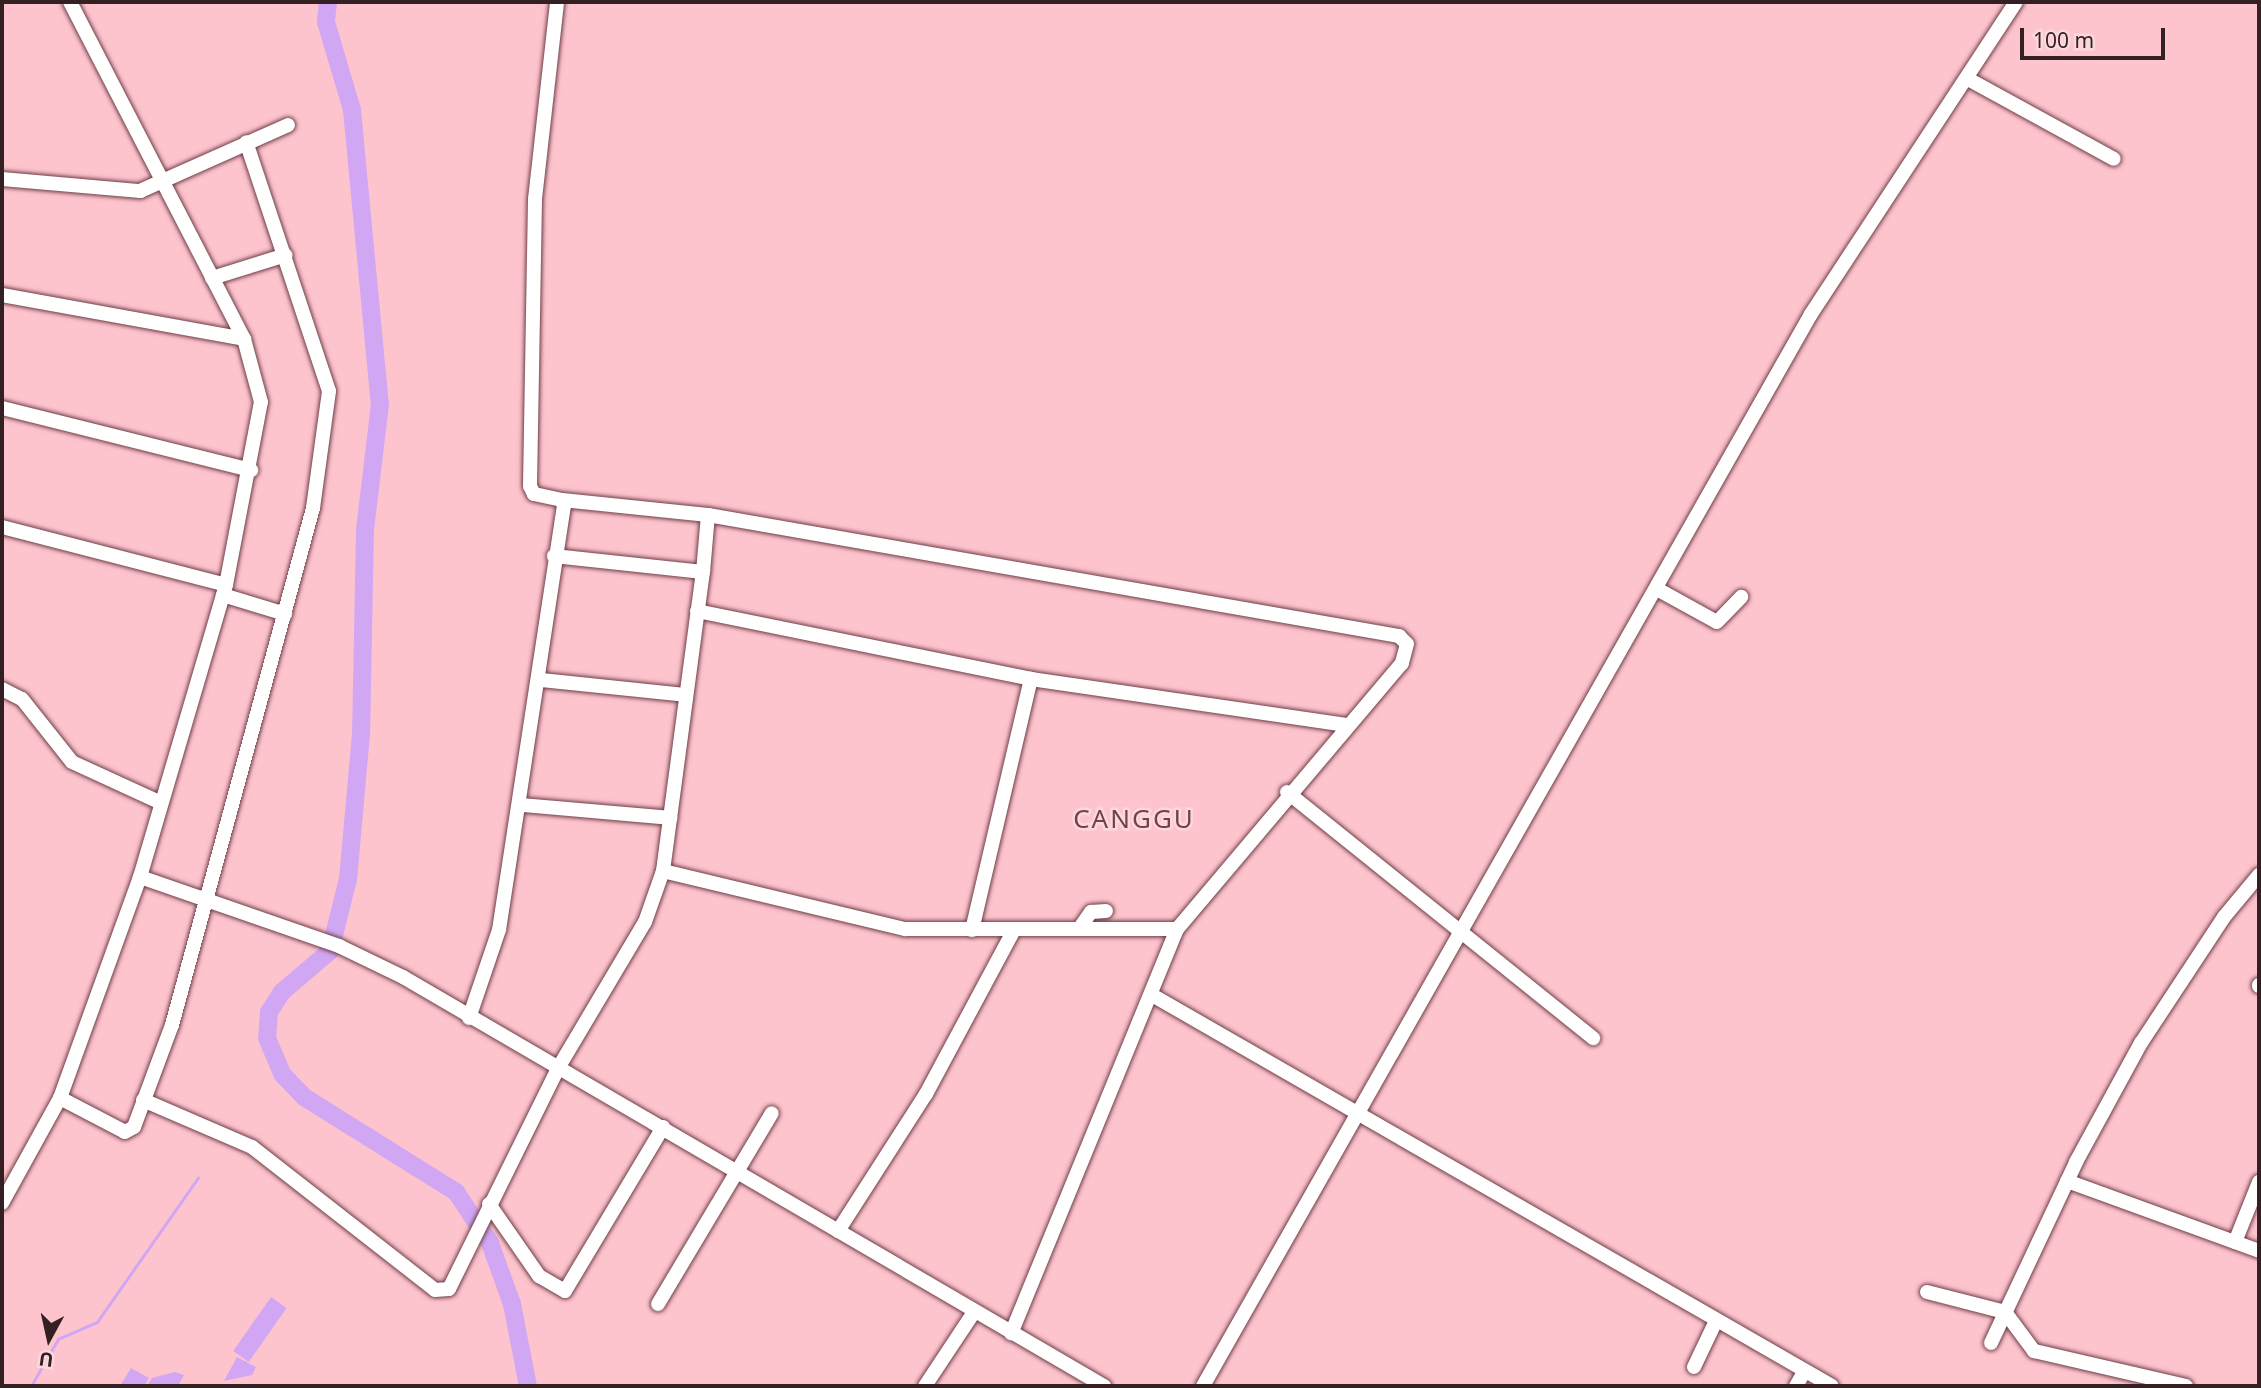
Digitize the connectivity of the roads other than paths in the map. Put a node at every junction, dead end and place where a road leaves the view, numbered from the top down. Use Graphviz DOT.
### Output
graph roads {
  1 [pos="70,2"];
  2 [pos="557,2"];
  3 [pos="2015,2"];
  4 [pos="1968,79"];
  5 [pos="288,125"];
  6 [pos="246,142"];
  7 [pos="2114,159"];
  8 [pos="2,179"];
  9 [pos="159,184"];
  10 [pos="286,255"];
  11 [pos="212,278"];
  12 [pos="2,295"];
  13 [pos="244,339"];
  14 [pos="2,408"];
  15 [pos="251,470"];
  16 [pos="562,500"];
  17 [pos="708,515"];
  18 [pos="2,527"];
  19 [pos="554,556"];
  20 [pos="703,572"];
  21 [pos="1657,589"];
  22 [pos="224,590"];
  23 [pos="1741,597"];
  24 [pos="697,611"];
  25 [pos="285,614"];
  26 [pos="1031,679"];
  27 [pos="541,680"];
  28 [pos="2,689"];
  29 [pos="685,695"];
  30 [pos="1345,725"];
  31 [pos="1287,792"];
  32 [pos="161,803"];
  33 [pos="522,805"];
  34 [pos="670,818"];
  35 [pos="663,871"];
  36 [pos="2259,875"];
  37 [pos="140,877"];
  38 [pos="204,902"];
  39 [pos="1106,911"];
  40 [pos="1079,929"];
  41 [pos="1177,929"];
  42 [pos="972,930"];
  43 [pos="1014,930"];
  44 [pos="1458,932"];
  45 [pos="1152,995"];
  46 [pos="469,1018"];
  47 [pos="1593,1038"];
  48 [pos="557,1070"];
  49 [pos="60,1098"];
  50 [pos="143,1100"];
  51 [pos="772,1113"];
  52 [pos="1356,1113"];
  53 [pos="663,1127"];
  54 [pos="738,1171"];
  55 [pos="2067,1181"];
  56 [pos="2259,1182"];
  57 [pos="2,1203"];
  58 [pos="488,1206"];
  59 [pos="838,1231"];
  60 [pos="2235,1242"];
  61 [pos="2259,1251"];
  62 [pos="1927,1292"];
  63 [pos="658,1304"];
  64 [pos="974,1312"];
  65 [pos="2005,1312"];
  66 [pos="1715,1323"];
  67 [pos="1011,1333"];
  68 [pos="1991,1343"];
  69 [pos="1694,1367"];
  70 [pos="1804,1372"];
  71 [pos="925,1386"];
  72 [pos="1104,1386"];
  73 [pos="1203,1386"];
  74 [pos="1796,1386"];
  75 [pos="1832,1386"];
  76 [pos="2186,1386"];
  1 -- 9 [label="street"];
  2 -- 16 [label="street"];
  3 -- 4 [label="street"];
  4 -- 7 [label="street"];
  4 -- 21 [label="street"];
  5 -- 6 [label="street"];
  6 -- 9 [label="street"];
  6 -- 10 [label="street"];
  8 -- 9 [label="street"];
  9 -- 11 [label="street"];
  10 -- 11 [label="street"];
  10 -- 25 [label="street"];
  11 -- 13 [label="street"];
  12 -- 13 [label="street"];
  13 -- 15 [label="street"];
  14 -- 15 [label="street"];
  15 -- 22 [label="street"];
  16 -- 17 [label="street"];
  16 -- 19 [label="street"];
  17 -- 20 [label="street"];
  17 -- 30 [label="street"];
  18 -- 22 [label="street"];
  19 -- 20 [label="street"];
  19 -- 27 [label="street"];
  20 -- 24 [label="street"];
  21 -- 23 [label="street"];
  21 -- 44 [label="street"];
  22 -- 25 [label="street"];
  22 -- 32 [label="street"];
  24 -- 26 [label="street"];
  24 -- 29 [label="street"];
  25 -- 38 [label="street"];
  26 -- 30 [label="street"];
  26 -- 42 [label="street"];
  27 -- 29 [label="street"];
  27 -- 33 [label="street"];
  28 -- 32 [label="street"];
  29 -- 34 [label="street"];
  30 -- 31 [label="street"];
  31 -- 41 [label="street"];
  31 -- 44 [label="street"];
  32 -- 37 [label="street"];
  33 -- 34 [label="street"];
  33 -- 46 [label="street"];
  34 -- 35 [label="street"];
  35 -- 42 [label="street"];
  35 -- 48 [label="street"];
  36 -- 55 [label="street"];
  37 -- 38 [label="street"];
  37 -- 49 [label="street"];
  38 -- 46 [label="street"];
  38 -- 50 [label="street"];
  39 -- 40 [label="street"];
  40 -- 41 [label="street"];
  40 -- 43 [label="street"];
  41 -- 45 [label="street"];
  42 -- 43 [label="street"];
  43 -- 59 [label="street"];
  44 -- 47 [label="street"];
  44 -- 52 [label="street"];
  45 -- 52 [label="street"];
  45 -- 67 [label="street"];
  46 -- 48 [label="street"];
  48 -- 53 [label="street"];
  48 -- 58 [label="street"];
  49 -- 50 [label="street"];
  49 -- 57 [label="street"];
  50 -- 58 [label="street"];
  51 -- 54 [label="street"];
  52 -- 66 [label="street"];
  52 -- 73 [label="street"];
  53 -- 54 [label="street"];
  53 -- 58 [label="street"];
  54 -- 59 [label="street"];
  54 -- 63 [label="street"];
  55 -- 60 [label="street"];
  55 -- 65 [label="street"];
  56 -- 60 [label="street"];
  59 -- 64 [label="street"];
  60 -- 61 [label="street"];
  62 -- 65 [label="street"];
  64 -- 67 [label="street"];
  64 -- 71 [label="street"];
  65 -- 68 [label="street"];
  65 -- 76 [label="street"];
  66 -- 69 [label="street"];
  66 -- 70 [label="street"];
  67 -- 72 [label="street"];
  70 -- 74 [label="street"];
  70 -- 75 [label="street"];
}
